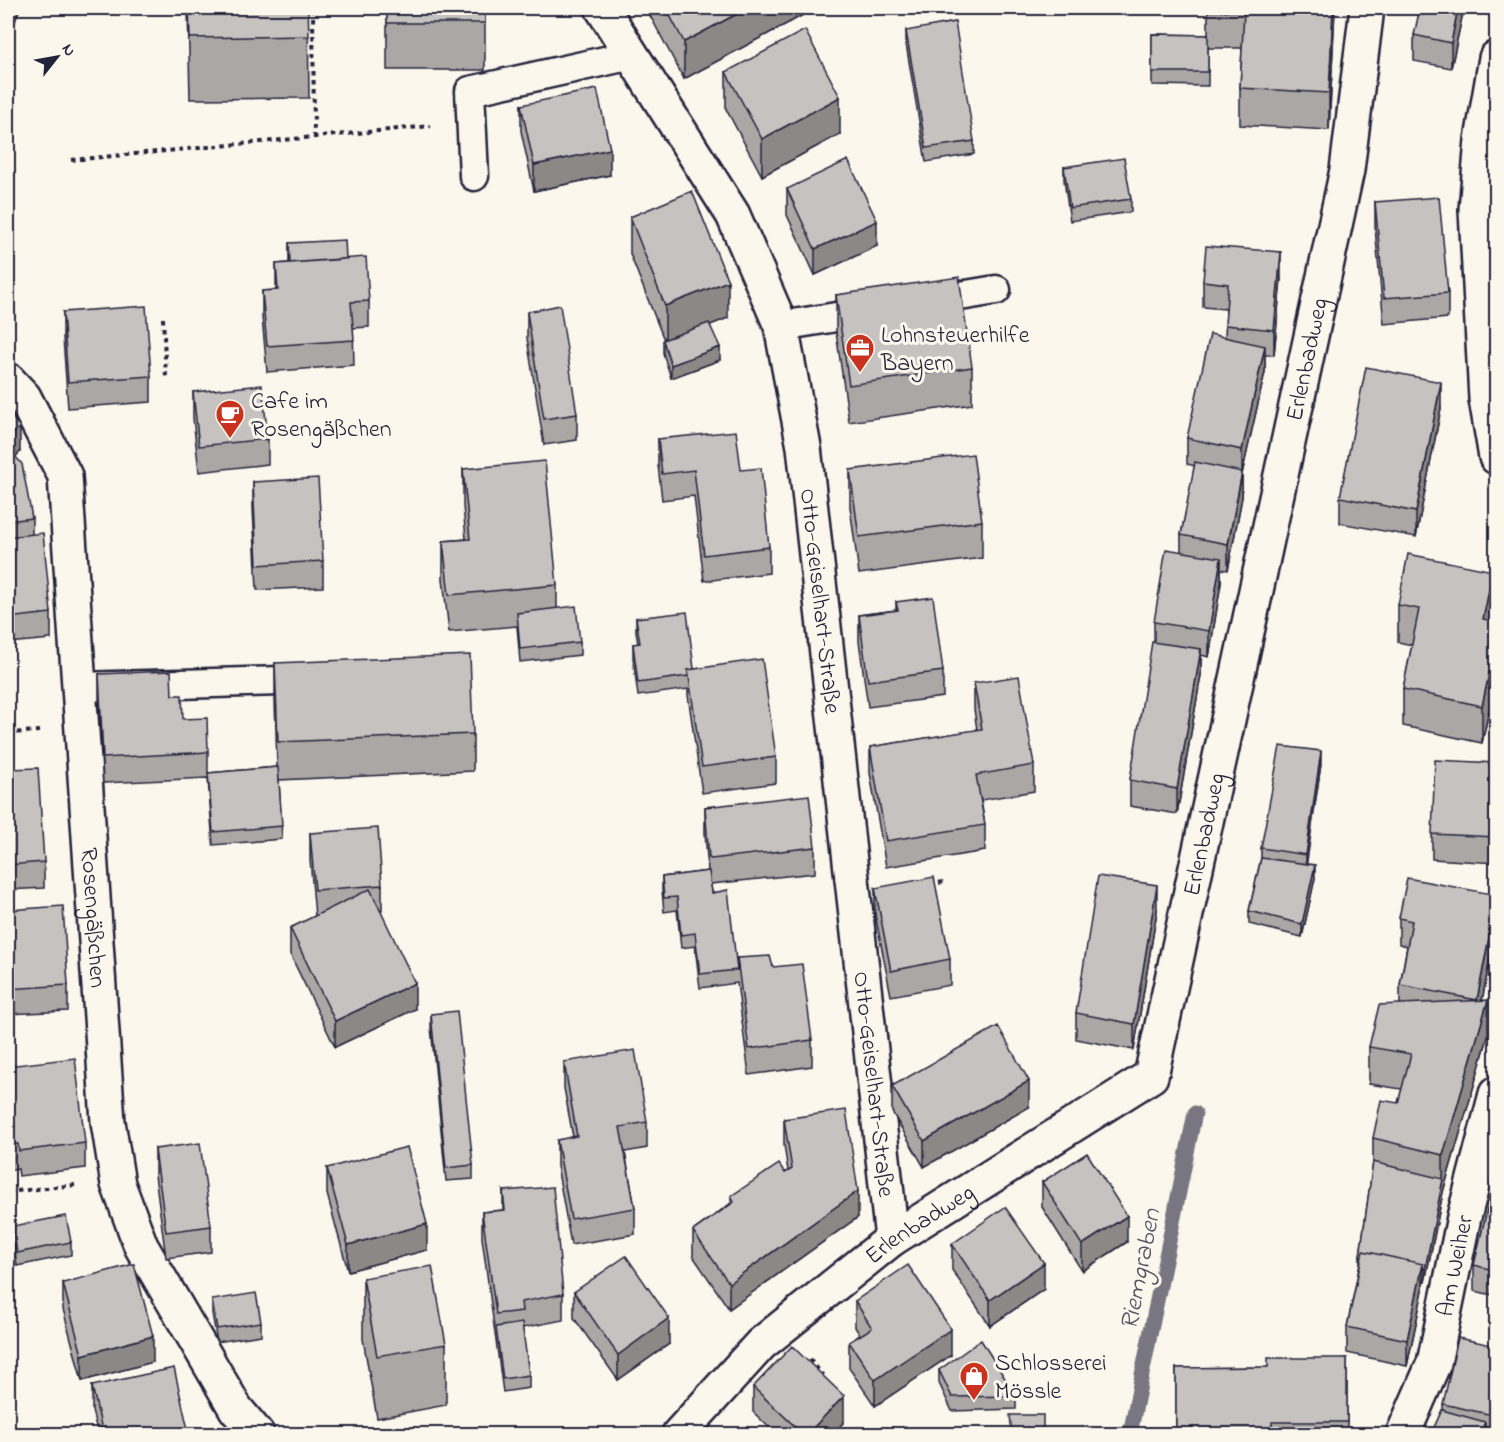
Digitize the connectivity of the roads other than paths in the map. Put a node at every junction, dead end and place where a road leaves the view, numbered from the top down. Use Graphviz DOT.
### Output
graph roads {
  1 [pos="602,8"];
  2 [pos="1366,8"];
  3 [pos="632,55"];
  4 [pos="1497,58"];
  5 [pos="474,176"];
  6 [pos="996,290"];
  7 [pos="781,326"];
  8 [pos="8,380"];
  9 [pos="1497,457"];
  10 [pos="339,679"];
  11 [pos="80,687"];
  12 [pos="1497,1094"];
  13 [pos="892,1239"];
  14 [pos="257,1434"];
  15 [pos="679,1434"];
  16 [pos="1403,1434"];
  1 -- 3 [label="street, Otto-Geiselhart-Straße"];
  2 -- 13 [label="street, Erlenbadweg"];
  3 -- 5 [label="lane"];
  3 -- 7 [label="street, Otto-Geiselhart-Straße"];
  4 -- 9 [label="street"];
  6 -- 7 [label="lane"];
  7 -- 13 [label="street, Otto-Geiselhart-Straße"];
  8 -- 11 [label="street, Rosengäßchen"];
  10 -- 11 [label="lane"];
  11 -- 14 [label="street, Rosengäßchen"];
  12 -- 16 [label="street, Am Weiher"];
  13 -- 15 [label="street, Erlenbadweg"];
}
